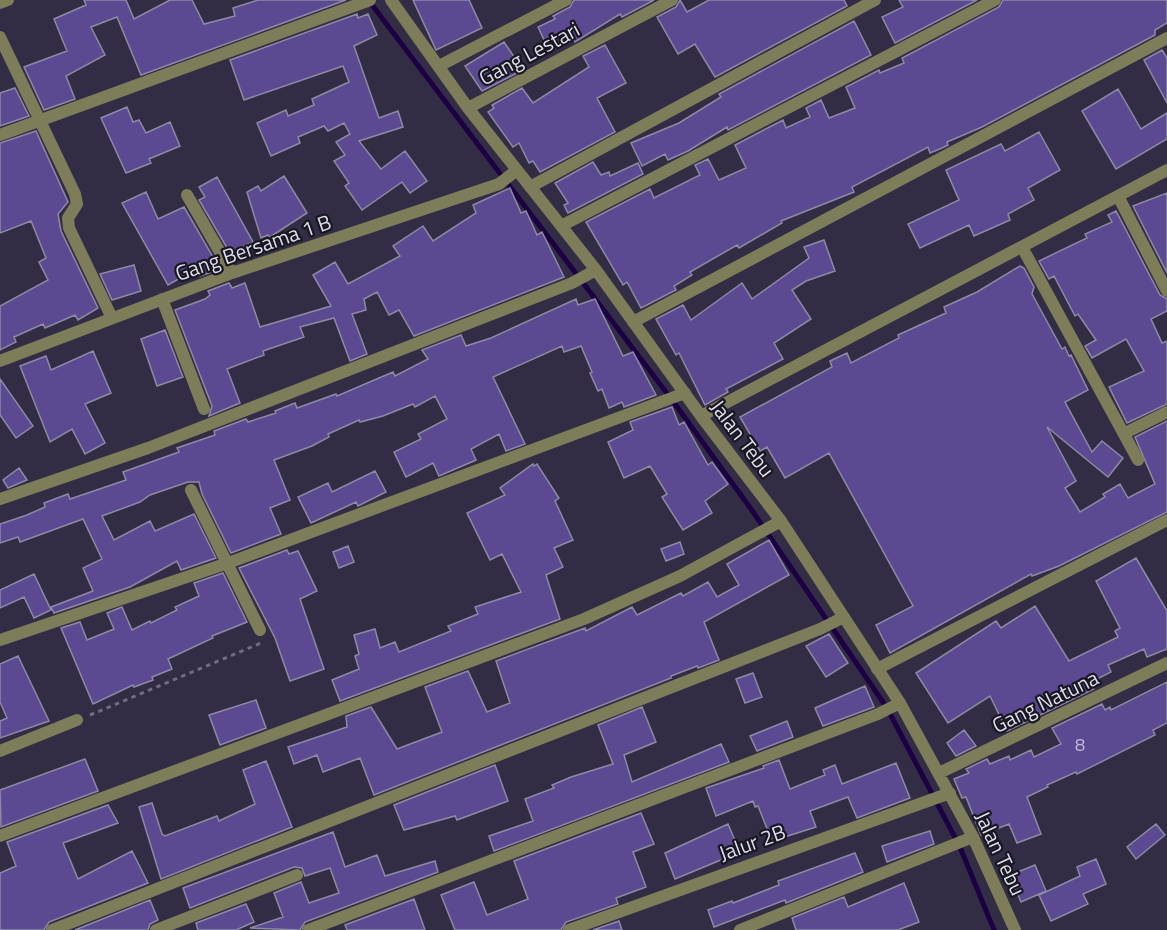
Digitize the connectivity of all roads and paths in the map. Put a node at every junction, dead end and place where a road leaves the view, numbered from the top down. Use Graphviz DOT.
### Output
graph roads {
  1 [pos="8,0"];
  2 [pos="391,0"];
  3 [pos="566,0"];
  4 [pos="672,0"];
  5 [pos="875,0"];
  6 [pos="994,0"];
  7 [pos="366,2"];
  8 [pos="0,3"];
  9 [pos="0,37"];
  10 [pos="1167,38"];
  11 [pos="439,66"];
  12 [pos="468,108"];
  13 [pos="39,122"];
  14 [pos="0,135"];
  15 [pos="1167,170"];
  16 [pos="514,173"];
  17 [pos="530,187"];
  18 [pos="187,195"];
  19 [pos="1118,196"];
  20 [pos="561,226"];
  21 [pos="1022,247"];
  22 [pos="232,273"];
  23 [pos="593,273"];
  24 [pos="1167,291"];
  25 [pos="162,299"];
  26 [pos="112,318"];
  27 [pos="633,322"];
  28 [pos="0,361"];
  29 [pos="682,394"];
  30 [pos="204,409"];
  31 [pos="1167,412"];
  32 [pos="701,416"];
  33 [pos="1125,433"];
  34 [pos="1138,460"];
  35 [pos="191,490"];
  36 [pos="0,500"];
  37 [pos="1167,520"];
  38 [pos="778,522"];
  39 [pos="228,563"];
  40 [pos="841,618"];
  41 [pos="260,630"];
  42 [pos="0,640"];
  43 [pos="1167,663"];
  44 [pos="877,669"];
  45 [pos="897,704"];
  46 [pos="77,720"];
  47 [pos="0,751"];
  48 [pos="939,773"];
  49 [pos="947,794"];
  50 [pos="0,836"];
  51 [pos="969,839"];
  52 [pos="297,875"];
  53 [pos="52,930"];
  54 [pos="156,930"];
  55 [pos="309,930"];
  56 [pos="569,930"];
  57 [pos="740,930"];
  58 [pos="1015,930"];
  1 -- 8 [label="street"];
  2 -- 11 [label="street, Jalan Tebu"];
  3 -- 11 [label="street"];
  4 -- 12 [label="street, Gang Lestari"];
  5 -- 17 [label="street"];
  6 -- 20 [label="street"];
  7 -- 13 [label="street"];
  9 -- 13 [label="street"];
  10 -- 27 [label="street"];
  11 -- 12 [label="street, Jalan Tebu"];
  12 -- 16 [label="street, Jalan Tebu"];
  13 -- 14 [label="street"];
  13 -- 26 [label="street"];
  15 -- 19 [label="street"];
  16 -- 17 [label="street, Jalan Tebu"];
  16 -- 22 [label="street, Gang Bersama 1 B"];
  17 -- 20 [label="street, Jalan Tebu"];
  18 -- 22 [label="street"];
  19 -- 21 [label="street"];
  19 -- 24 [label="street"];
  20 -- 23 [label="street, Jalan Tebu"];
  21 -- 32 [label="street"];
  21 -- 33 [label="street"];
  22 -- 25 [label="street, Gang Bersama 1 B"];
  23 -- 27 [label="street, Jalan Tebu"];
  23 -- 36 [label="street"];
  25 -- 26 [label="street, Gang Bersama 1 B"];
  25 -- 30 [label="street"];
  26 -- 28 [label="street, Gang Bersama 1 B"];
  27 -- 29 [label="street, Jalan Tebu"];
  29 -- 32 [label="street, Jalan Tebu"];
  29 -- 39 [label="street"];
  31 -- 33 [label="street"];
  32 -- 38 [label="street, Jalan Tebu"];
  33 -- 34 [label="street"];
  35 -- 39 [label="street"];
  37 -- 44 [label="street"];
  38 -- 40 [label="street, Jalan Tebu"];
  38 -- 50 [label="street"];
  39 -- 41 [label="street"];
  39 -- 42 [label="street"];
  40 -- 44 [label="street, Jalan Tebu"];
  40 -- 53 [label="street"];
  41 -- 46 [label="path"];
  43 -- 48 [label="street, Gang Natuna"];
  44 -- 45 [label="street, Jalan Tebu"];
  45 -- 48 [label="street, Jalan Tebu"];
  45 -- 55 [label="street"];
  46 -- 47 [label="street"];
  48 -- 49 [label="street, Jalan Tebu"];
  49 -- 51 [label="street, Jalan Tebu"];
  49 -- 56 [label="street, Jalur 2B"];
  51 -- 57 [label="street"];
  51 -- 58 [label="street, Jalan Tebu"];
  52 -- 54 [label="street"];
}
